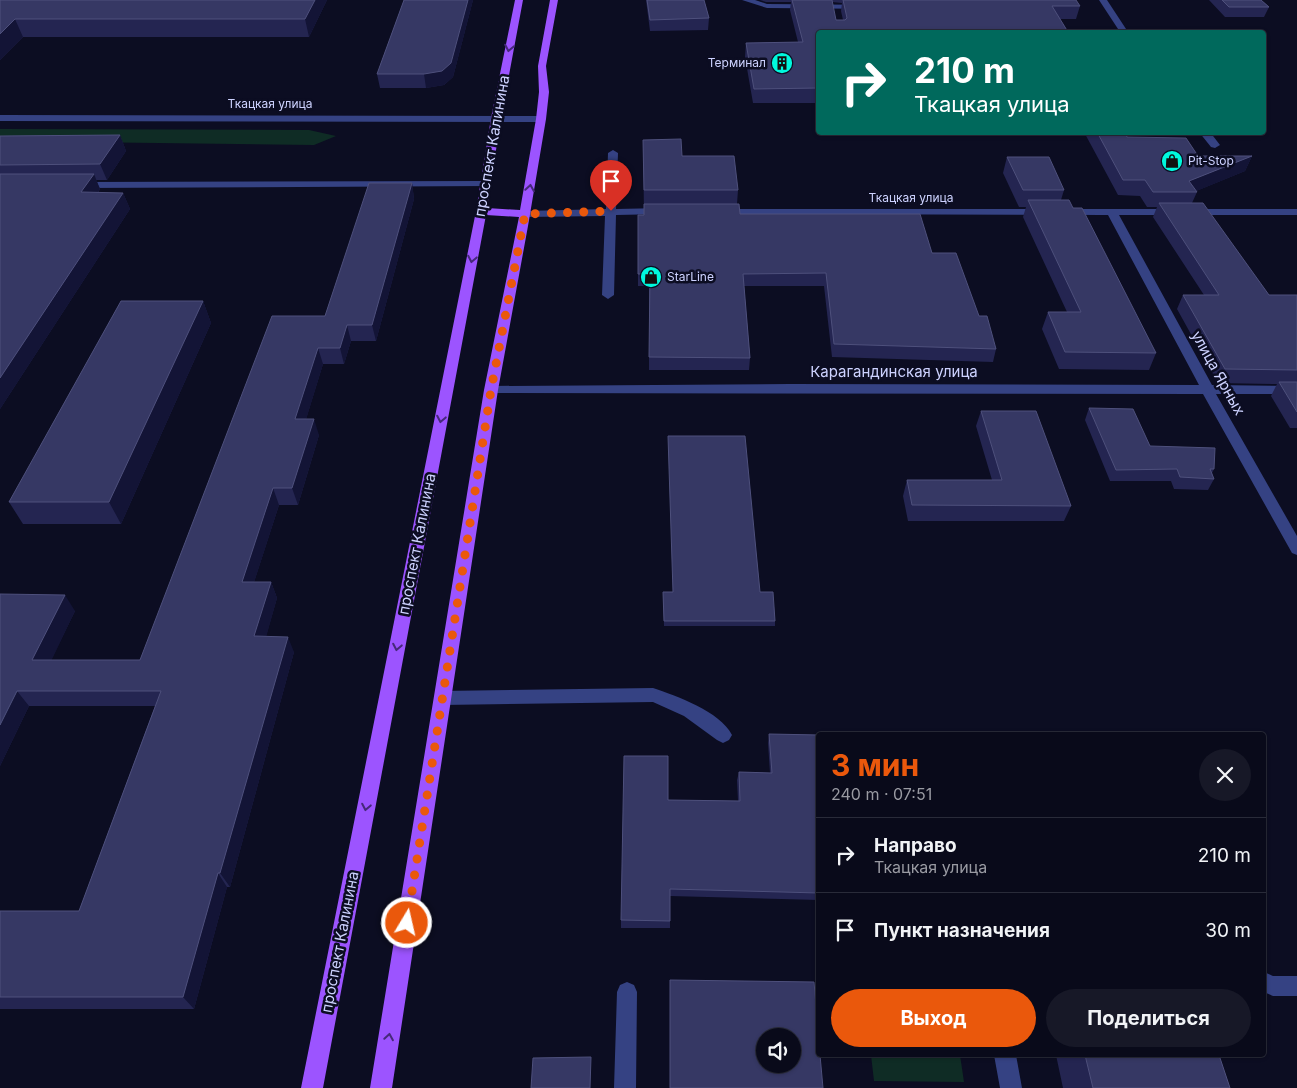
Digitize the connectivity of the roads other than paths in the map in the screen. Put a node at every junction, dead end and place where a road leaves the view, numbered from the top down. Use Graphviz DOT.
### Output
graph roads {
  1 [pos="519,0"];
  2 [pos="554,0"];
  3 [pos="746,0"];
  4 [pos="899,0"];
  5 [pos="1103,0"];
  6 [pos="1123,30"];
  7 [pos="0,118"];
  8 [pos="496,118"];
  9 [pos="541,119"];
  10 [pos="1207,135"];
  11 [pos="1215,145"];
  12 [pos="612,153"];
  13 [pos="486,184"];
  14 [pos="69,185"];
  15 [pos="481,211"];
  16 [pos="611,211"];
  17 [pos="680,212"];
  18 [pos="709,212"];
  19 [pos="1112,212"];
  20 [pos="1297,212"];
  21 [pos="525,214"];
  22 [pos="608,295"];
  23 [pos="1208,389"];
  24 [pos="491,390"];
  25 [pos="1297,390"];
  26 [pos="1297,549"];
  27 [pos="442,698"];
  28 [pos="723,734"];
  29 [pos="1266,983"];
  30 [pos="1297,986"];
  31 [pos="627,992"];
  32 [pos="1005,1057"];
  33 [pos="312,1088"];
  34 [pos="381,1088"];
  35 [pos="625,1088"];
  36 [pos="1011,1088"];
  1 -- 8 [label="main road, проспект Калинина, one-way"];
  2 -- 9 [label="main road"];
  3 -- 4 [label="street"];
  5 -- 6 [label="street"];
  7 -- 8 [label="street, Ткацкая улица"];
  8 -- 9 [label="street, Ткацкая улица"];
  8 -- 13 [label="main road, проспект Калинина"];
  21 -- 9 [label="main road, one-way"];
  10 -- 11 [label="street"];
  12 -- 16 [label="street"];
  13 -- 14 [label="street"];
  13 -- 15 [label="main road, проспект Калинина"];
  15 -- 21 [label="main road"];
  15 -- 33 [label="main road, проспект Калинина, one-way"];
  16 -- 17 [label="street"];
  16 -- 21 [label="street"];
  16 -- 22 [label="street"];
  18 -- 19 [label="street, Ткацкая улица"];
  19 -- 20 [label="street, Ткацкая улица"];
  19 -- 23 [label="street, улица Ярных"];
  21 -- 24 [label="main road"];
  23 -- 24 [label="street, Карагандинская улица"];
  23 -- 25 [label="street, Карагандинская улица"];
  23 -- 26 [label="street, улица Ярных"];
  24 -- 27 [label="main road"];
  27 -- 28 [label="street"];
  34 -- 27 [label="main road, one-way"];
  29 -- 30 [label="street"];
  31 -- 35 [label="street"];
  32 -- 36 [label="street"];
}
